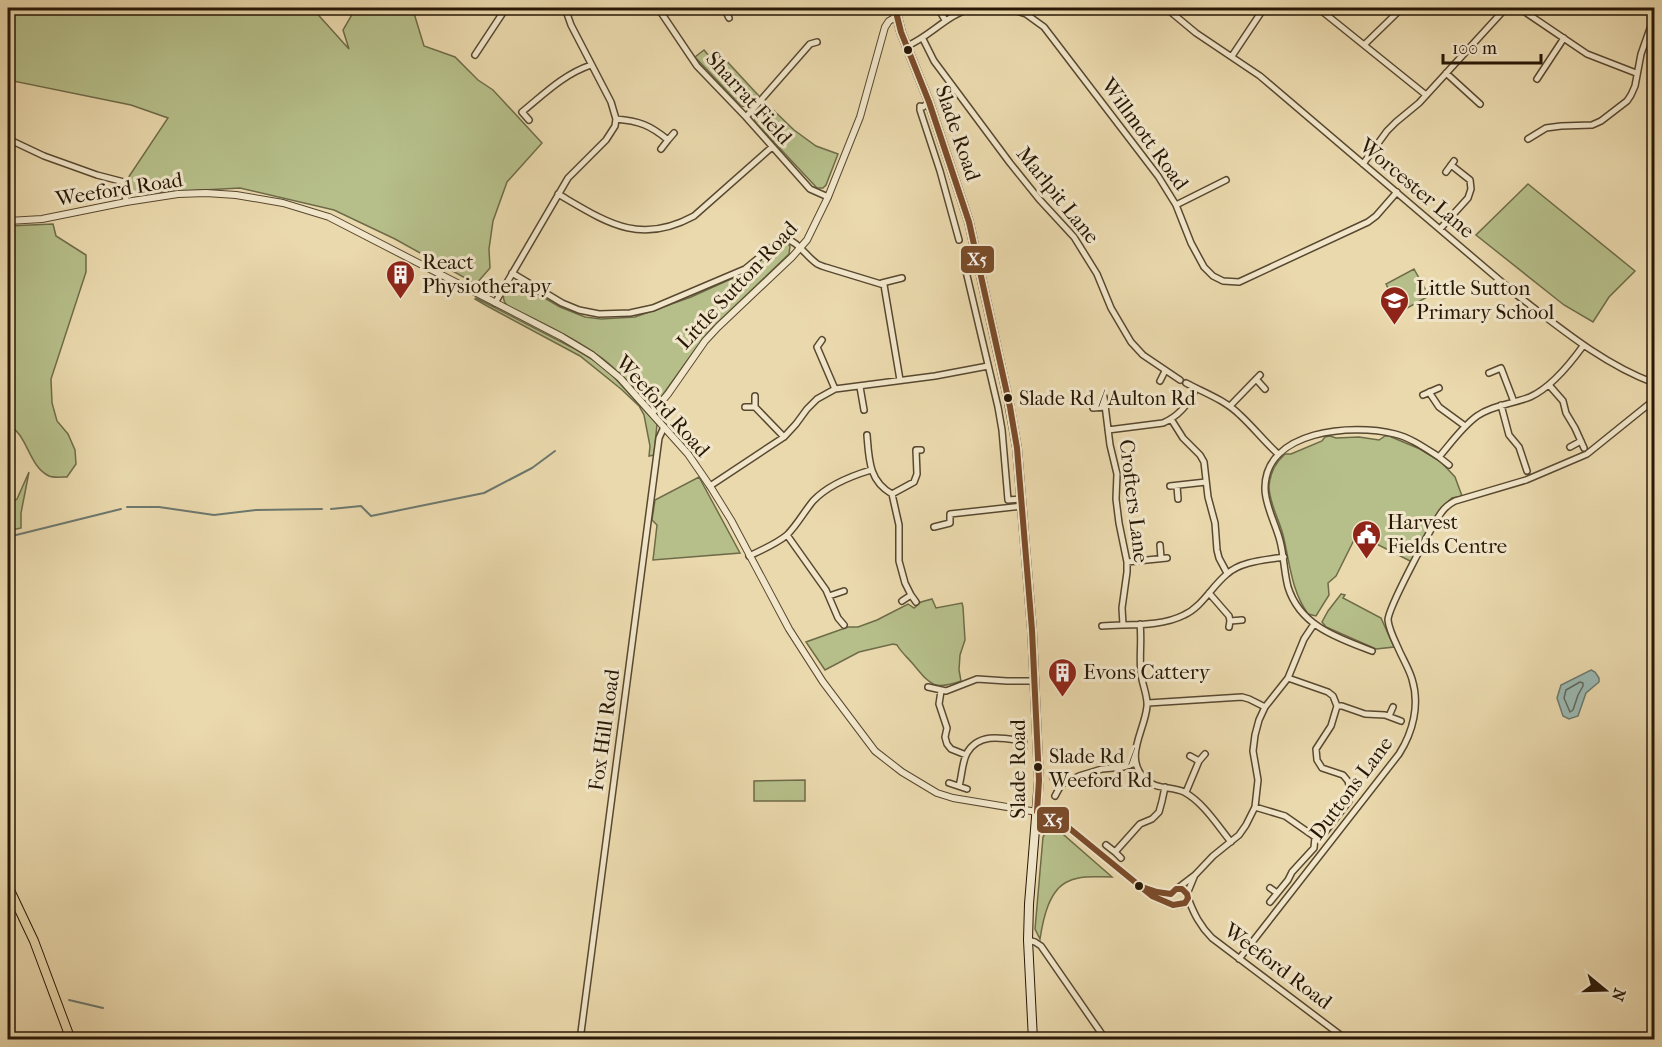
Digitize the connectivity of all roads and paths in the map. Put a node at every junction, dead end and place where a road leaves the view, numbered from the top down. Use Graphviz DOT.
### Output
graph roads {
  1 [pos="506,8"];
  2 [pos="565,8"];
  3 [pos="658,8"];
  4 [pos="726,8"];
  5 [pos="895,8"];
  6 [pos="938,8"];
  7 [pos="973,8"];
  8 [pos="1008,8"];
  9 [pos="1166,8"];
  10 [pos="1264,8"];
  11 [pos="1318,8"];
  12 [pos="1402,8"];
  13 [pos="1503,9"];
  14 [pos="896,17"];
  15 [pos="1654,17"];
  16 [pos="729,18"];
  17 [pos="945,20"];
  18 [pos="1564,38"];
  19 [pos="923,39"];
  20 [pos="817,42"];
  21 [pos="1365,45"];
  22 [pos="907,46"];
  23 [pos="475,55"];
  24 [pos="1232,56"];
  25 [pos="591,65"];
  26 [pos="1636,73"];
  27 [pos="1446,74"];
  28 [pos="1537,79"];
  29 [pos="1478,90"];
  30 [pos="1426,95"];
  31 [pos="1473,97"];
  32 [pos="929,102"];
  33 [pos="1480,104"];
  34 [pos="516,106"];
  35 [pos="522,112"];
  36 [pos="746,117"];
  37 [pos="615,119"];
  38 [pos="529,120"];
  39 [pos="1546,128"];
  40 [pos="674,133"];
  41 [pos="1550,136"];
  42 [pos="8,139"];
  43 [pos="1528,139"];
  44 [pos="668,140"];
  45 [pos="772,147"];
  46 [pos="661,149"];
  47 [pos="1363,164"];
  48 [pos="1446,172"];
  49 [pos="1226,180"];
  50 [pos="1397,192"];
  51 [pos="558,194"];
  52 [pos="828,197"];
  53 [pos="126,202"];
  54 [pos="1176,205"];
  55 [pos="8,221"];
  56 [pos="969,222"];
  57 [pos="956,226"];
  58 [pos="1440,229"];
  59 [pos="959,240"];
  60 [pos="800,248"];
  61 [pos="978,263"];
  62 [pos="512,273"];
  63 [pos="902,278"];
  64 [pos="882,283"];
  65 [pos="495,303"];
  66 [pos="990,317"];
  67 [pos="977,321"];
  68 [pos="822,340"];
  69 [pos="810,345"];
  70 [pos="1582,346"];
  71 [pos="817,347"];
  72 [pos="988,366"];
  73 [pos="1165,371"];
  74 [pos="1489,373"];
  75 [pos="900,380"];
  76 [pos="1160,381"];
  77 [pos="1654,383"];
  78 [pos="1549,385"];
  79 [pos="861,387"];
  80 [pos="1196,388"];
  81 [pos="1439,388"];
  82 [pos="835,389"];
  83 [pos="1265,389"];
  84 [pos="1430,392"];
  85 [pos="1423,395"];
  86 [pos="755,396"];
  87 [pos="1104,397"];
  88 [pos="1654,400"];
  89 [pos="1514,402"];
  90 [pos="1010,405"];
  91 [pos="1501,405"];
  92 [pos="1230,406"];
  93 [pos="745,407"];
  94 [pos="755,407"];
  95 [pos="998,407"];
  96 [pos="1105,407"];
  97 [pos="1093,408"];
  98 [pos="864,410"];
  99 [pos="652,414"];
  100 [pos="1171,419"];
  101 [pos="1466,426"];
  102 [pos="664,427"];
  103 [pos="1108,430"];
  104 [pos="867,435"];
  105 [pos="784,438"];
  106 [pos="915,441"];
  107 [pos="1581,441"];
  108 [pos="1570,447"];
  109 [pos="1584,448"];
  110 [pos="1277,453"];
  111 [pos="1439,457"];
  112 [pos="1449,465"];
  113 [pos="1518,468"];
  114 [pos="871,470"];
  115 [pos="1206,482"];
  116 [pos="710,486"];
  117 [pos="892,494"];
  118 [pos="1178,499"];
  119 [pos="1022,502"];
  120 [pos="934,526"];
  121 [pos="787,535"];
  122 [pos="1160,545"];
  123 [pos="749,556"];
  124 [pos="1284,557"];
  125 [pos="1127,562"];
  126 [pos="1227,573"];
  127 [pos="844,591"];
  128 [pos="1209,593"];
  129 [pos="911,595"];
  130 [pos="829,596"];
  131 [pos="902,601"];
  132 [pos="916,602"];
  133 [pos="1242,620"];
  134 [pos="1140,624"];
  135 [pos="1314,624"];
  136 [pos="844,625"];
  137 [pos="1123,625"];
  138 [pos="1102,626"];
  139 [pos="1365,648"];
  140 [pos="1372,651"];
  141 [pos="1362,654"];
  142 [pos="1288,678"];
  143 [pos="1035,681"];
  144 [pos="928,687"];
  145 [pos="941,691"];
  146 [pos="1148,703"];
  147 [pos="1337,706"];
  148 [pos="1265,707"];
  149 [pos="1393,707"];
  150 [pos="1389,716"];
  151 [pos="1401,721"];
  152 [pos="1023,732"];
  153 [pos="1023,741"];
  154 [pos="1024,749"];
  155 [pos="1205,754"];
  156 [pos="966,755"];
  157 [pos="1190,756"];
  158 [pos="1199,761"];
  159 [pos="1136,763"];
  160 [pos="1053,778"];
  161 [pos="949,783"];
  162 [pos="1060,785"];
  163 [pos="959,786"];
  164 [pos="1165,787"];
  165 [pos="967,789"];
  166 [pos="1186,792"];
  167 [pos="1055,796"];
  168 [pos="1255,807"];
  169 [pos="1037,812"];
  170 [pos="1315,837"];
  171 [pos="1231,842"];
  172 [pos="1106,845"];
  173 [pos="1115,852"];
  174 [pos="1121,858"];
  175 [pos="1195,875"];
  176 [pos="8,886"];
  177 [pos="1142,887"];
  178 [pos="1178,888"];
  179 [pos="1270,888"];
  180 [pos="1277,893"];
  181 [pos="1171,894"];
  182 [pos="1188,896"];
  183 [pos="1270,902"];
  184 [pos="1174,904"];
  185 [pos="1181,906"];
  186 [pos="1194,914"];
  187 [pos="1028,940"];
  188 [pos="1239,959"];
  189 [pos="71,1040"];
  190 [pos="580,1040"];
  191 [pos="1033,1040"];
  192 [pos="1106,1040"];
  193 [pos="1347,1040"];
  1 -- 23 [label="street"];
  2 -- 25 [label="street"];
  3 -- 36 [label="street, Sharrat Field"];
  4 -- 16 [label="street"];
  5 -- 14 [label="main road"];
  6 -- 17 [label="street"];
  7 -- 17 [label="street"];
  8 -- 54 [label="street, Willmott Road"];
  9 -- 24 [label="street, Worcester Lane"];
  10 -- 24 [label="street"];
  11 -- 21 [label="street"];
  12 -- 21 [label="street"];
  13 -- 18 [label="street"];
  13 -- 27 [label="street"];
  14 -- 22 [label="main road, Slade Road"];
  14 -- 52 [label="street, Little Sutton Road"];
  15 -- 26 [label="street"];
  17 -- 19 [label="street"];
  18 -- 26 [label="street"];
  18 -- 28 [label="street"];
  19 -- 22 [label="street"];
  19 -- 73 [label="street, Marlpit Lane"];
  20 -- 36 [label="street"];
  21 -- 30 [label="street"];
  22 -- 32 [label="main road, Slade Road"];
  24 -- 47 [label="street, Worcester Lane"];
  25 -- 35 [label="street"];
  25 -- 37 [label="street"];
  26 -- 39 [label="street"];
  27 -- 30 [label="street"];
  27 -- 31 [label="street"];
  29 -- 31 [label="street"];
  30 -- 47 [label="street"];
  31 -- 33 [label="street"];
  32 -- 56 [label="main road, Slade Road"];
  32 -- 57 [label="street"];
  34 -- 35 [label="street"];
  35 -- 38 [label="street"];
  36 -- 45 [label="street, Sharrat Field"];
  37 -- 44 [label="street"];
  37 -- 51 [label="street"];
  39 -- 41 [label="street"];
  39 -- 43 [label="street"];
  40 -- 44 [label="street"];
  42 -- 53 [label="street"];
  44 -- 46 [label="street"];
  45 -- 51 [label="street"];
  45 -- 52 [label="street, Sharrat Field"];
  47 -- 50 [label="street, Worcester Lane"];
  48 -- 58 [label="street"];
  49 -- 54 [label="street"];
  50 -- 54 [label="street, Willmott Road"];
  50 -- 58 [label="street, Worcester Lane"];
  51 -- 62 [label="street"];
  52 -- 60 [label="street, Little Sutton Road"];
  53 -- 55 [label="street, Weeford Road"];
  53 -- 65 [label="street, Weeford Road"];
  56 -- 57 [label="street"];
  56 -- 61 [label="main road, Slade Road"];
  57 -- 59 [label="street"];
  58 -- 70 [label="street, Worcester Lane"];
  60 -- 62 [label="street"];
  60 -- 64 [label="street"];
  60 -- 99 [label="street, Little Sutton Road"];
  61 -- 66 [label="main road, Slade Road"];
  61 -- 67 [label="street"];
  62 -- 65 [label="street"];
  63 -- 64 [label="street"];
  64 -- 75 [label="street"];
  65 -- 99 [label="street, Weeford Road"];
  66 -- 67 [label="street"];
  66 -- 90 [label="main road, Slade Road"];
  67 -- 72 [label="street"];
  68 -- 71 [label="street"];
  69 -- 71 [label="street"];
  70 -- 77 [label="street, Worcester Lane"];
  70 -- 78 [label="street"];
  71 -- 82 [label="street"];
  72 -- 75 [label="street"];
  72 -- 95 [label="street"];
  73 -- 76 [label="street"];
  73 -- 80 [label="street, Marlpit Lane"];
  74 -- 89 [label="street"];
  75 -- 79 [label="street"];
  78 -- 89 [label="street"];
  78 -- 107 [label="street"];
  79 -- 82 [label="street"];
  79 -- 98 [label="street"];
  80 -- 92 [label="street, Marlpit Lane"];
  80 -- 100 [label="street"];
  81 -- 84 [label="street"];
  82 -- 105 [label="street"];
  83 -- 92 [label="street"];
  84 -- 85 [label="street"];
  84 -- 101 [label="street"];
  86 -- 94 [label="street"];
  87 -- 96 [label="street, Crofters Lane"];
  88 -- 188 [label="street, Duttons Lane"];
  89 -- 91 [label="street"];
  90 -- 95 [label="street"];
  90 -- 119 [label="main road, Slade Road"];
  91 -- 101 [label="street"];
  91 -- 113 [label="street"];
  92 -- 110 [label="street, Marlpit Lane"];
  93 -- 94 [label="street"];
  94 -- 105 [label="street"];
  95 -- 119 [label="street"];
  96 -- 97 [label="street"];
  96 -- 103 [label="street, Crofters Lane"];
  99 -- 102 [label="street, Weeford Road"];
  100 -- 103 [label="street"];
  100 -- 115 [label="street"];
  101 -- 111 [label="street"];
  102 -- 116 [label="street, Weeford Road"];
  102 -- 190 [label="street, Fox Hill Road"];
  103 -- 125 [label="street, Crofters Lane"];
  104 -- 114 [label="street"];
  105 -- 116 [label="street"];
  106 -- 117 [label="street"];
  107 -- 108 [label="street"];
  107 -- 109 [label="street"];
  110 -- 111 [label="street"];
  110 -- 124 [label="street"];
  111 -- 112 [label="street"];
  114 -- 117 [label="street"];
  114 -- 121 [label="street"];
  115 -- 118 [label="street"];
  115 -- 126 [label="street"];
  116 -- 123 [label="street, Weeford Road"];
  117 -- 129 [label="street"];
  119 -- 120 [label="street"];
  119 -- 143 [label="main road, Slade Road"];
  121 -- 123 [label="street"];
  121 -- 130 [label="street"];
  122 -- 125 [label="street"];
  123 -- 169 [label="street, Weeford Road"];
  124 -- 126 [label="street"];
  124 -- 135 [label="street"];
  125 -- 137 [label="street, Crofters Lane"];
  126 -- 128 [label="street"];
  127 -- 130 [label="street"];
  128 -- 133 [label="street"];
  128 -- 134 [label="street"];
  129 -- 131 [label="street"];
  129 -- 132 [label="street"];
  130 -- 136 [label="street"];
  134 -- 137 [label="street"];
  134 -- 146 [label="street"];
  135 -- 139 [label="street"];
  135 -- 142 [label="street"];
  137 -- 138 [label="street"];
  139 -- 140 [label="street"];
  139 -- 141 [label="street"];
  142 -- 147 [label="street"];
  142 -- 148 [label="street"];
  143 -- 145 [label="street"];
  143 -- 169 [label="main road, Slade Road"];
  144 -- 145 [label="street"];
  145 -- 156 [label="street"];
  146 -- 148 [label="street"];
  146 -- 159 [label="street"];
  147 -- 150 [label="street"];
  147 -- 170 [label="street"];
  148 -- 168 [label="street"];
  149 -- 150 [label="street"];
  150 -- 151 [label="street"];
  152 -- 153 [label="street"];
  153 -- 154 [label="street"];
  153 -- 156 [label="street"];
  155 -- 158 [label="street"];
  156 -- 163 [label="street"];
  157 -- 158 [label="street"];
  158 -- 166 [label="street"];
  159 -- 162 [label="street"];
  159 -- 164 [label="street"];
  160 -- 162 [label="street"];
  161 -- 163 [label="street"];
  162 -- 167 [label="street"];
  163 -- 165 [label="street"];
  164 -- 166 [label="street"];
  164 -- 173 [label="street"];
  166 -- 171 [label="street"];
  168 -- 170 [label="street"];
  168 -- 171 [label="street"];
  169 -- 177 [label="street, Weeford Road"];
  169 -- 187 [label="main road, Slade Road"];
  170 -- 180 [label="street"];
  171 -- 175 [label="street"];
  172 -- 173 [label="street"];
  173 -- 174 [label="street"];
  175 -- 178 [label="street"];
  175 -- 182 [label="street"];
  176 -- 189 [label="main road"];
  177 -- 181 [label="street, Weeford Road"];
  177 -- 184 [label="street, Weeford Road"];
  178 -- 181 [label="street"];
  178 -- 182 [label="street"];
  179 -- 180 [label="street"];
  180 -- 183 [label="street"];
  181 -- 184 [label="street"];
  182 -- 185 [label="street"];
  182 -- 186 [label="street, Weeford Road"];
  184 -- 185 [label="street"];
  185 -- 186 [label="street, Weeford Road"];
  186 -- 188 [label="street, Weeford Road"];
  187 -- 191 [label="main road, Slade Road"];
  187 -- 192 [label="street"];
  188 -- 193 [label="street, Weeford Road"];
}
